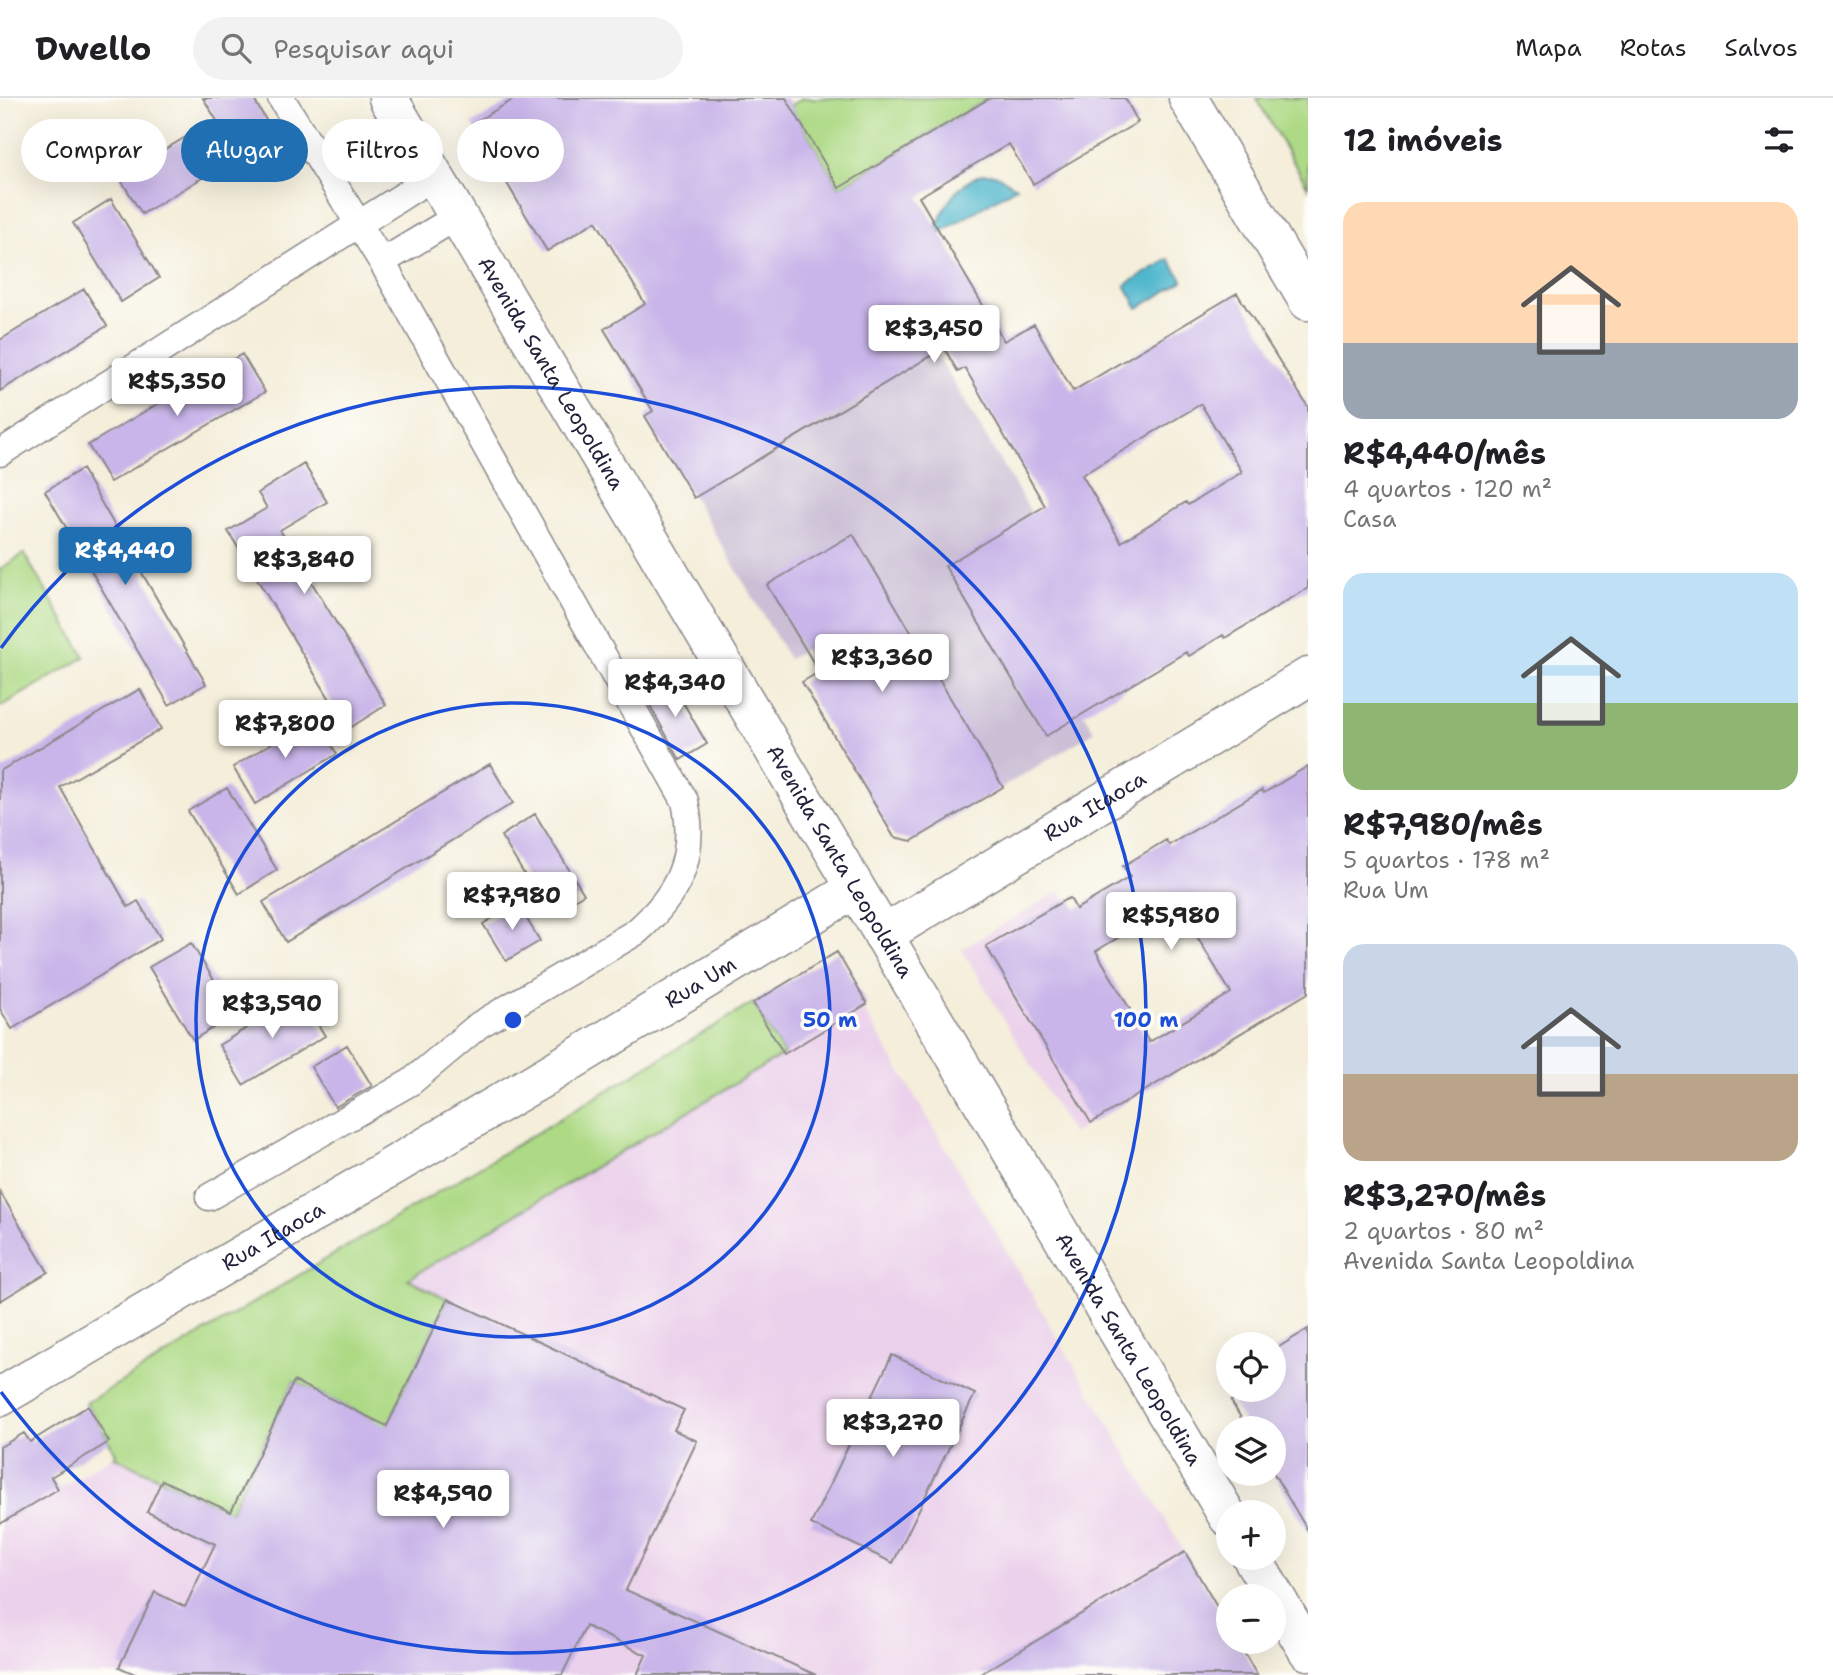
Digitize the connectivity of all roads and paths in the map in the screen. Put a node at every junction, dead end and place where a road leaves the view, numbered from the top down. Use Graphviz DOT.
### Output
graph roads {
  1 [pos="281,98"];
  2 [pos="388,98"];
  3 [pos="1188,98"];
  4 [pos="400,119"];
  5 [pos="425,182"];
  6 [pos="438,182"];
  7 [pos="458,216"];
  8 [pos="358,225"];
  9 [pos="382,262"];
  10 [pos="1308,301"];
  11 [pos="0,453"];
  12 [pos="1308,677"];
  13 [pos="855,888"];
  14 [pos="883,934"];
  15 [pos="546,1076"];
  16 [pos="209,1197"];
  17 [pos="0,1397"];
  18 [pos="1218,1500"];
  19 [pos="1259,1570"];
  20 [pos="1308,1651"];
  1 -- 8 [label="lane"];
  2 -- 4 [label="street, Avenida Santa Leopoldina"];
  3 -- 10 [label="street"];
  5 -- 8 [label="lane"];
  6 -- 7 [label="street, Avenida Santa Leopoldina"];
  7 -- 9 [label="lane"];
  7 -- 13 [label="street, Avenida Santa Leopoldina"];
  8 -- 9 [label="lane"];
  8 -- 11 [label="lane"];
  9 -- 16 [label="lane"];
  12 -- 14 [label="street, Rua Itaoca"];
  13 -- 14 [label="street, Avenida Santa Leopoldina"];
  13 -- 15 [label="street, Rua Um"];
  14 -- 18 [label="street, Avenida Santa Leopoldina"];
  15 -- 17 [label="street, Rua Itaoca"];
  19 -- 20 [label="street"];
}
